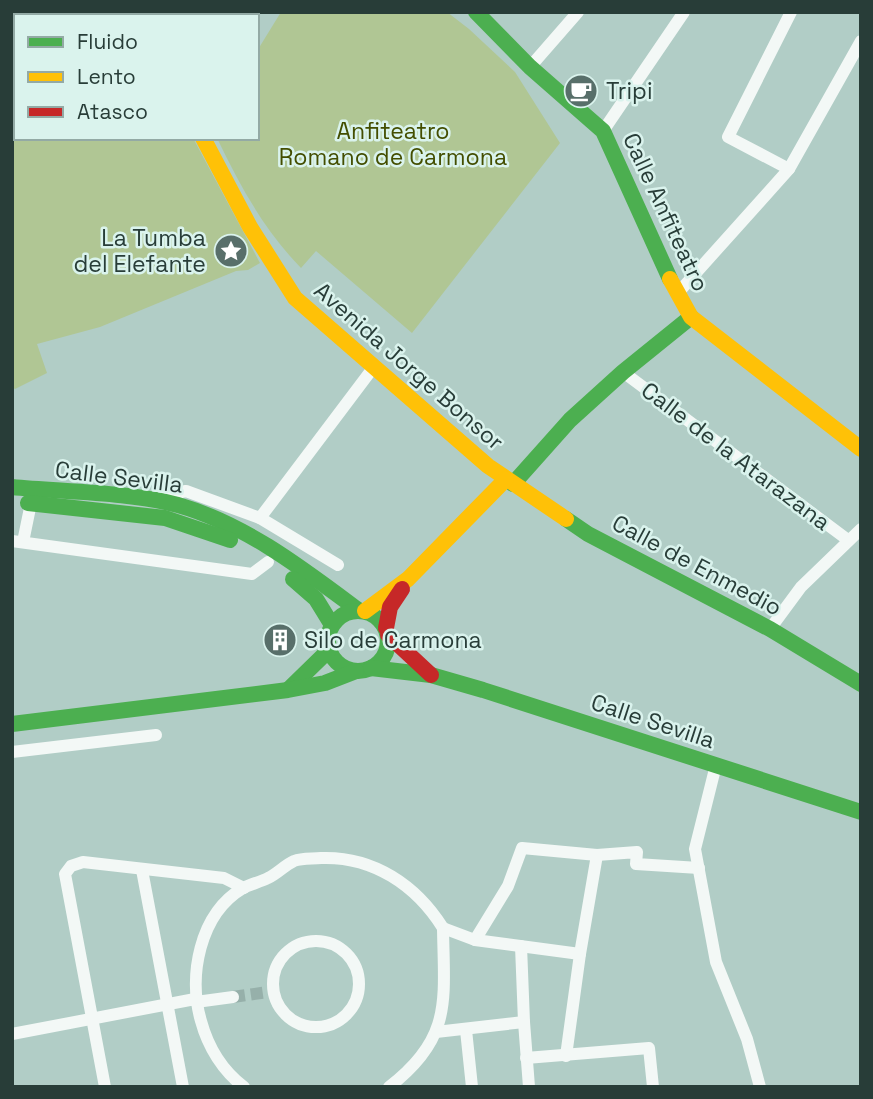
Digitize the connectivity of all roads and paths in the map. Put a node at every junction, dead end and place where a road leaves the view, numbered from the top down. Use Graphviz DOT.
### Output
graph roads {
  1 [pos="476,12"];
  2 [pos="578,12"];
  3 [pos="684,12"];
  4 [pos="791,12"];
  5 [pos="861,41"];
  6 [pos="530,67"];
  7 [pos="603,131"];
  8 [pos="204,140"];
  9 [pos="789,169"];
  10 [pos="677,294"];
  11 [pos="691,317"];
  12 [pos="373,368"];
  13 [pos="623,372"];
  14 [pos="861,449"];
  15 [pos="510,481"];
  16 [pos="12,487"];
  17 [pos="148,499"];
  18 [pos="12,502"];
  19 [pos="31,503"];
  20 [pos="124,512"];
  21 [pos="260,518"];
  22 [pos="861,529"];
  23 [pos="848,540"];
  24 [pos="17,541"];
  25 [pos="268,562"];
  26 [pos="338,565"];
  27 [pos="408,579"];
  28 [pos="362,610"];
  29 [pos="332,625"];
  30 [pos="770,629"];
  31 [pos="387,632"];
  32 [pos="329,650"];
  33 [pos="364,669"];
  34 [pos="431,675"];
  35 [pos="861,684"];
  36 [pos="288,690"];
  37 [pos="12,724"];
  38 [pos="156,735"];
  39 [pos="12,752"];
  40 [pos="716,765"];
  41 [pos="861,812"];
  42 [pos="597,855"];
  43 [pos="699,868"];
  44 [pos="142,870"];
  45 [pos="244,888"];
  46 [pos="443,928"];
  47 [pos="475,940"];
  48 [pos="521,946"];
  49 [pos="580,954"];
  50 [pos="270,991"];
  51 [pos="233,997"];
  52 [pos="196,1000"];
  53 [pos="167,1004"];
  54 [pos="93,1018"];
  55 [pos="524,1022"];
  56 [pos="466,1030"];
  57 [pos="436,1032"];
  58 [pos="12,1034"];
  59 [pos="566,1056"];
  60 [pos="526,1058"];
  61 [pos="105,1087"];
  62 [pos="183,1087"];
  63 [pos="244,1087"];
  64 [pos="389,1087"];
  65 [pos="472,1087"];
  66 [pos="529,1087"];
  67 [pos="653,1087"];
  68 [pos="760,1087"];
  1 -- 6 [label="main road, Calle Anfiteatro"];
  2 -- 6 [label="street"];
  3 -- 7 [label="street"];
  4 -- 9 [label="street"];
  5 -- 9 [label="street"];
  6 -- 7 [label="main road, Calle Anfiteatro"];
  7 -- 10 [label="main road, Calle Anfiteatro"];
  8 -- 12 [label="main road, Avenida Jorge Bonsor"];
  9 -- 10 [label="street"];
  10 -- 11 [label="main road, Calle Anfiteatro"];
  11 -- 13 [label="main road"];
  11 -- 14 [label="main road"];
  12 -- 15 [label="main road, Avenida Jorge Bonsor"];
  12 -- 21 [label="street"];
  13 -- 15 [label="main road"];
  13 -- 23 [label="street, Calle de la Atarazana"];
  15 -- 27 [label="main road, Avenida Jorge Bonsor"];
  15 -- 30 [label="main road, Calle de Enmedio"];
  16 -- 17 [label="main road, Calle Sevilla"];
  17 -- 20 [label="street"];
  17 -- 21 [label="street"];
  17 -- 28 [label="main road, Calle Sevilla"];
  18 -- 19 [label="main road, Calle Sevilla"];
  19 -- 20 [label="main road, Calle Sevilla"];
  19 -- 24 [label="street"];
  20 -- 25 [label="main road, Calle Sevilla"];
  21 -- 26 [label="street"];
  22 -- 23 [label="street"];
  23 -- 30 [label="street"];
  24 -- 25 [label="street"];
  25 -- 29 [label="main road, Calle Sevilla"];
  27 -- 28 [label="main road"];
  27 -- 31 [label="main road"];
  28 -- 29 [label="main road"];
  28 -- 31 [label="main road"];
  29 -- 32 [label="main road"];
  30 -- 35 [label="main road, Calle de Enmedio"];
  31 -- 33 [label="main road"];
  31 -- 34 [label="main road"];
  32 -- 33 [label="main road"];
  32 -- 36 [label="main road"];
  33 -- 34 [label="main road"];
  33 -- 36 [label="main road"];
  34 -- 40 [label="main road, Calle Sevilla"];
  36 -- 37 [label="main road"];
  38 -- 39 [label="street"];
  40 -- 41 [label="main road, Calle Sevilla"];
  40 -- 43 [label="street"];
  42 -- 43 [label="street"];
  42 -- 47 [label="street"];
  42 -- 49 [label="street"];
  43 -- 68 [label="street"];
  44 -- 45 [label="street"];
  44 -- 53 [label="street"];
  44 -- 54 [label="street"];
  45 -- 46 [label="street"];
  45 -- 52 [label="street"];
  46 -- 47 [label="street"];
  46 -- 57 [label="street"];
  47 -- 48 [label="street"];
  48 -- 49 [label="street"];
  48 -- 55 [label="street"];
  49 -- 59 [label="street"];
  50 -- 50 [label="street"];
  51 -- 52 [label="street"];
  52 -- 53 [label="street"];
  52 -- 63 [label="street"];
  53 -- 54 [label="street"];
  53 -- 62 [label="street"];
  54 -- 58 [label="street"];
  54 -- 61 [label="street"];
  55 -- 56 [label="street"];
  55 -- 60 [label="street"];
  56 -- 57 [label="street"];
  56 -- 65 [label="street"];
  57 -- 64 [label="street"];
  59 -- 60 [label="street"];
  59 -- 67 [label="street"];
  60 -- 66 [label="street"];
}
